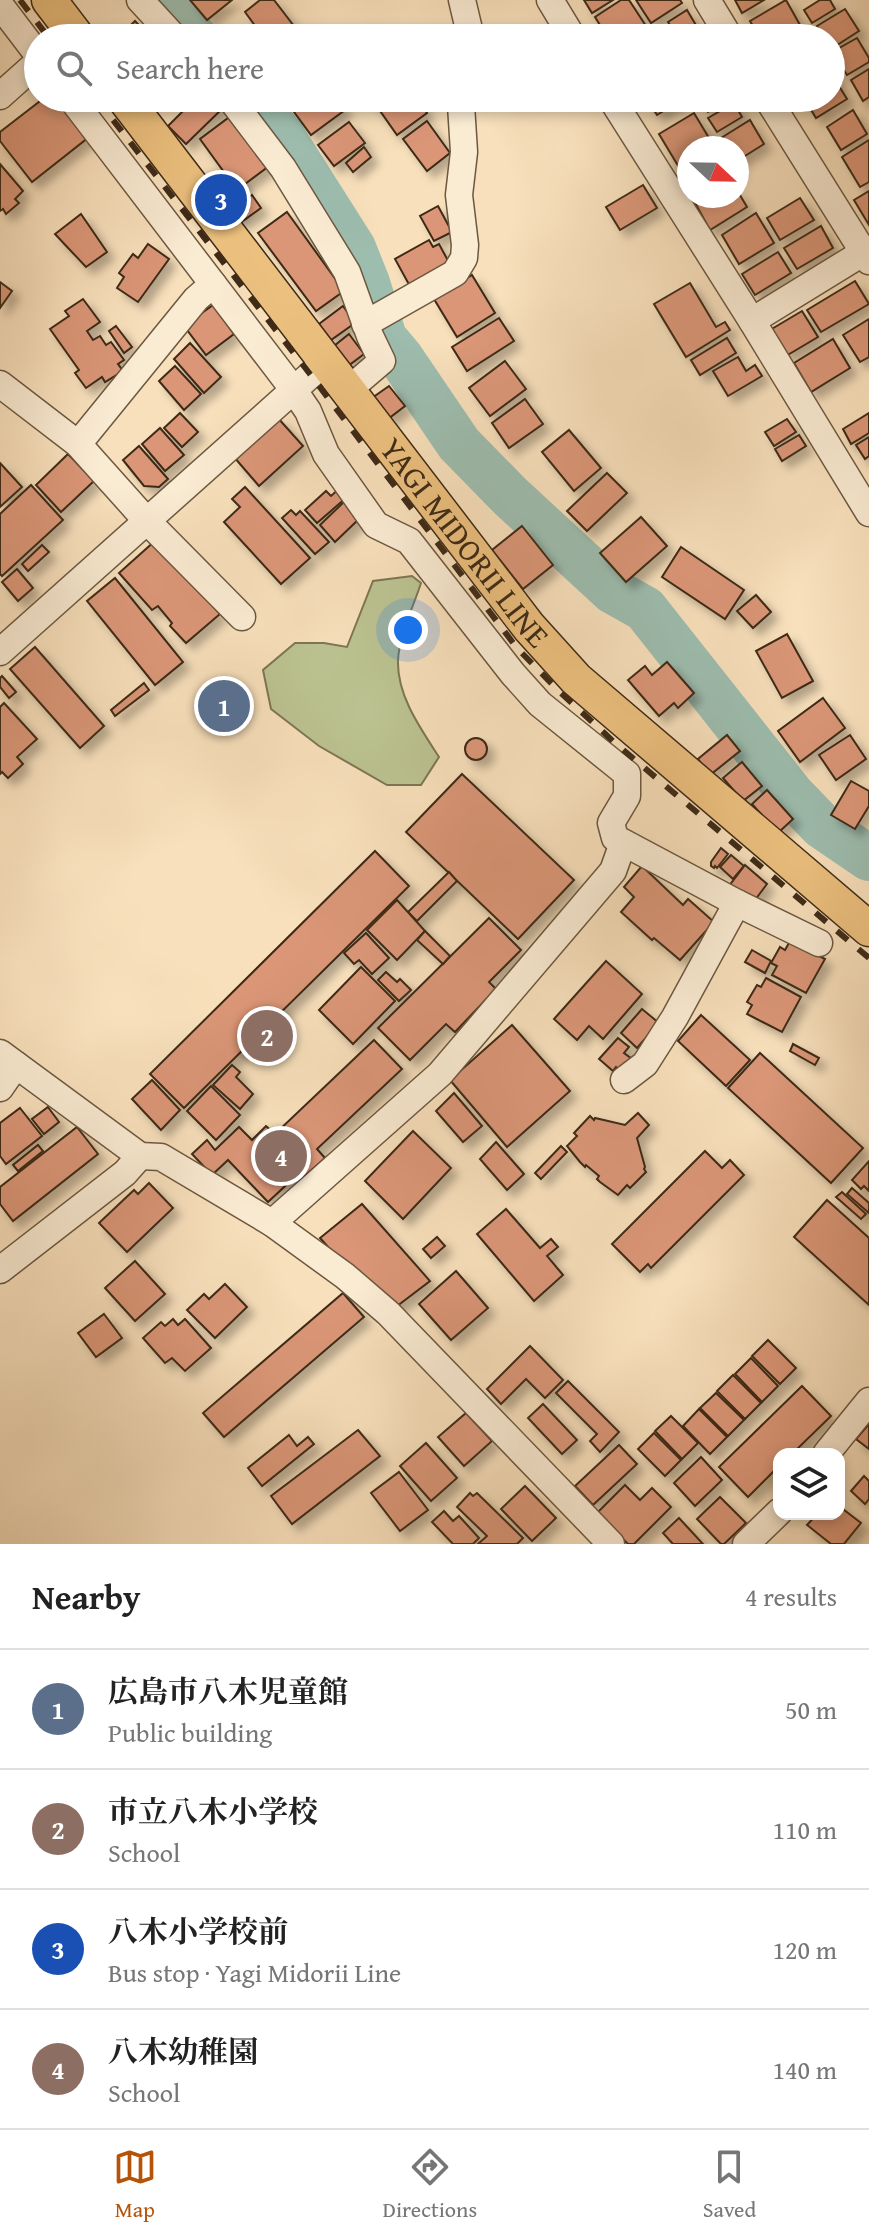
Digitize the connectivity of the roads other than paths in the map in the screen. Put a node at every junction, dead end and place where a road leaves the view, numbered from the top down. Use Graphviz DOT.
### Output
graph roads {
  1 [pos="49,0"];
  2 [pos="140,0"];
  3 [pos="462,0"];
  4 [pos="550,0"];
  5 [pos="707,0"];
  6 [pos="0,5"];
  7 [pos="67,24"];
  8 [pos="162,24"];
  9 [pos="468,24"];
  10 [pos="565,24"];
  11 [pos="722,24"];
  12 [pos="24,37"];
  13 [pos="24,75"];
  14 [pos="0,96"];
  15 [pos="82,112"];
  16 [pos="135,112"];
  17 [pos="241,112"];
  18 [pos="461,112"];
  19 [pos="620,112"];
  20 [pos="776,112"];
  21 [pos="867,254"];
  22 [pos="213,284"];
  23 [pos="752,321"];
  24 [pos="365,324"];
  25 [pos="325,362"];
  26 [pos="0,384"];
  27 [pos="293,389"];
  28 [pos="347,391"];
  29 [pos="78,444"];
  30 [pos="869,513"];
  31 [pos="146,520"];
  32 [pos="242,617"];
  33 [pos="0,652"];
  34 [pos="623,843"];
  35 [pos="737,903"];
  36 [pos="869,929"];
  37 [pos="819,943"];
  38 [pos="8,1059"];
  39 [pos="624,1080"];
  40 [pos="0,1088"];
  41 [pos="140,1156"];
  42 [pos="272,1223"];
  43 [pos="0,1270"];
  44 [pos="869,1401"];
  45 [pos="831,1448"];
  46 [pos="773,1518"];
  47 [pos="611,1544"];
  48 [pos="746,1544"];
  1 -- 7 [label="main road"];
  2 -- 8 [label="street"];
  3 -- 9 [label="street"];
  4 -- 10 [label="street"];
  5 -- 11 [label="street"];
  6 -- 12 [label="street"];
  13 -- 14 [label="street"];
  15 -- 22 [label="street"];
  16 -- 25 [label="main road, YAGI MIDORII LINE"];
  17 -- 24 [label="street"];
  18 -- 24 [label="street"];
  19 -- 23 [label="street"];
  20 -- 21 [label="street"];
  21 -- 23 [label="street"];
  22 -- 27 [label="street"];
  22 -- 29 [label="street"];
  23 -- 30 [label="street"];
  24 -- 28 [label="street"];
  25 -- 27 [label="street"];
  25 -- 28 [label="main road, YAGI MIDORII LINE"];
  26 -- 29 [label="street"];
  27 -- 31 [label="street"];
  27 -- 34 [label="street"];
  28 -- 36 [label="main road, YAGI MIDORII LINE"];
  29 -- 31 [label="street"];
  31 -- 32 [label="street"];
  31 -- 33 [label="street"];
  34 -- 35 [label="street"];
  34 -- 42 [label="street"];
  35 -- 37 [label="street"];
  35 -- 39 [label="street"];
  38 -- 40 [label="street"];
  38 -- 41 [label="street"];
  41 -- 42 [label="street"];
  41 -- 43 [label="street"];
  42 -- 47 [label="street"];
  44 -- 45 [label="street"];
  46 -- 48 [label="street"];
}
